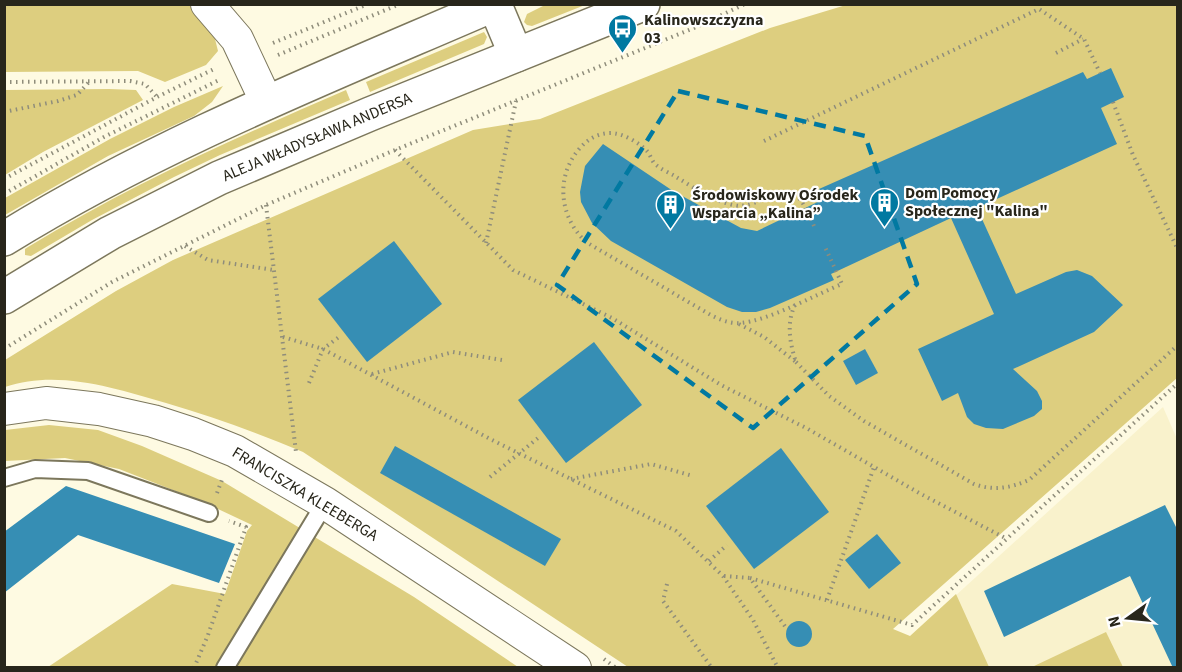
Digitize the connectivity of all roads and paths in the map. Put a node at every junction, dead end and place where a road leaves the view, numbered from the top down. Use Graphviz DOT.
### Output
graph roads {
  1 [pos="207,4"];
  2 [pos="368,4"];
  3 [pos="400,4"];
  4 [pos="643,4"];
  5 [pos="745,4"];
  6 [pos="495,5"];
  7 [pos="333,19"];
  8 [pos="1084,39"];
  9 [pos="1056,52"];
  10 [pos="516,55"];
  11 [pos="250,67"];
  12 [pos="1100,73"];
  13 [pos="89,81"];
  14 [pos="4,82"];
  15 [pos="516,100"];
  16 [pos="1113,102"];
  17 [pos="267,103"];
  18 [pos="4,112"];
  19 [pos="764,141"];
  20 [pos="395,150"];
  21 [pos="4,179"];
  22 [pos="4,194"];
  23 [pos="266,205"];
  24 [pos="814,226"];
  25 [pos="4,239"];
  26 [pos="486,243"];
  27 [pos="185,246"];
  28 [pos="825,247"];
  29 [pos="1178,250"];
  30 [pos="274,270"];
  31 [pos="10,281"];
  32 [pos="796,303"];
  33 [pos="739,323"];
  34 [pos="283,337"];
  35 [pos="339,337"];
  36 [pos="1178,345"];
  37 [pos="4,349"];
  38 [pos="323,349"];
  39 [pos="502,360"];
  40 [pos="796,362"];
  41 [pos="371,374"];
  42 [pos="309,382"];
  43 [pos="1178,382"];
  44 [pos="4,409"];
  45 [pos="538,438"];
  46 [pos="520,453"];
  47 [pos="297,458"];
  48 [pos="874,467"];
  49 [pos="693,476"];
  50 [pos="489,477"];
  51 [pos="4,478"];
  52 [pos="570,479"];
  53 [pos="326,502"];
  54 [pos="209,513"];
  55 [pos="1007,539"];
  56 [pos="727,546"];
  57 [pos="709,561"];
  58 [pos="723,576"];
  59 [pos="750,578"];
  60 [pos="667,584"];
  61 [pos="827,600"];
  62 [pos="787,629"];
  63 [pos="194,668"];
  64 [pos="225,668"];
  65 [pos="575,668"];
  66 [pos="712,668"];
  67 [pos="778,668"];
  1 -- 11 [label="street"];
  2 -- 7 [label="path"];
  3 -- 11 [label="path"];
  4 -- 10 [label="main road, ALEJA WŁADYSŁAWA ANDERSA"];
  5 -- 15 [label="path"];
  6 -- 10 [label="main road"];
  6 -- 17 [label="main road"];
  8 -- 9 [label="path"];
  8 -- 12 [label="path"];
  8 -- 19 [label="path"];
  10 -- 31 [label="main road, ALEJA WŁADYSŁAWA ANDERSA"];
  11 -- 17 [label="street"];
  11 -- 22 [label="path"];
  13 -- 14 [label="path"];
  13 -- 18 [label="path"];
  13 -- 21 [label="path"];
  15 -- 20 [label="path"];
  15 -- 26 [label="path"];
  16 -- 29 [label="path"];
  17 -- 25 [label="main road"];
  20 -- 23 [label="path"];
  20 -- 26 [label="path"];
  23 -- 27 [label="path"];
  23 -- 30 [label="path"];
  24 -- 33 [label="path"];
  26 -- 48 [label="path"];
  27 -- 30 [label="path"];
  27 -- 37 [label="path"];
  28 -- 32 [label="path"];
  30 -- 34 [label="path"];
  32 -- 33 [label="path"];
  32 -- 40 [label="path"];
  33 -- 40 [label="path"];
  34 -- 38 [label="path"];
  34 -- 47 [label="path"];
  35 -- 38 [label="path"];
  36 -- 40 [label="path"];
  38 -- 41 [label="path"];
  38 -- 42 [label="path"];
  39 -- 41 [label="path"];
  41 -- 46 [label="path"];
  43 -- 55 [label="path"];
  44 -- 53 [label="street, FRANCISZKA KLEEBERGA"];
  45 -- 46 [label="path"];
  46 -- 50 [label="path"];
  46 -- 52 [label="path"];
  48 -- 55 [label="path"];
  48 -- 61 [label="path"];
  49 -- 52 [label="path"];
  51 -- 54 [label="lane"];
  52 -- 57 [label="path"];
  53 -- 64 [label="lane"];
  53 -- 65 [label="street, FRANCISZKA KLEEBERGA"];
  54 -- 63 [label="path"];
  55 -- 61 [label="path"];
  56 -- 57 [label="path"];
  57 -- 58 [label="path"];
  58 -- 59 [label="path"];
  58 -- 67 [label="path"];
  59 -- 61 [label="path"];
  59 -- 62 [label="path"];
  60 -- 66 [label="path"];
}
